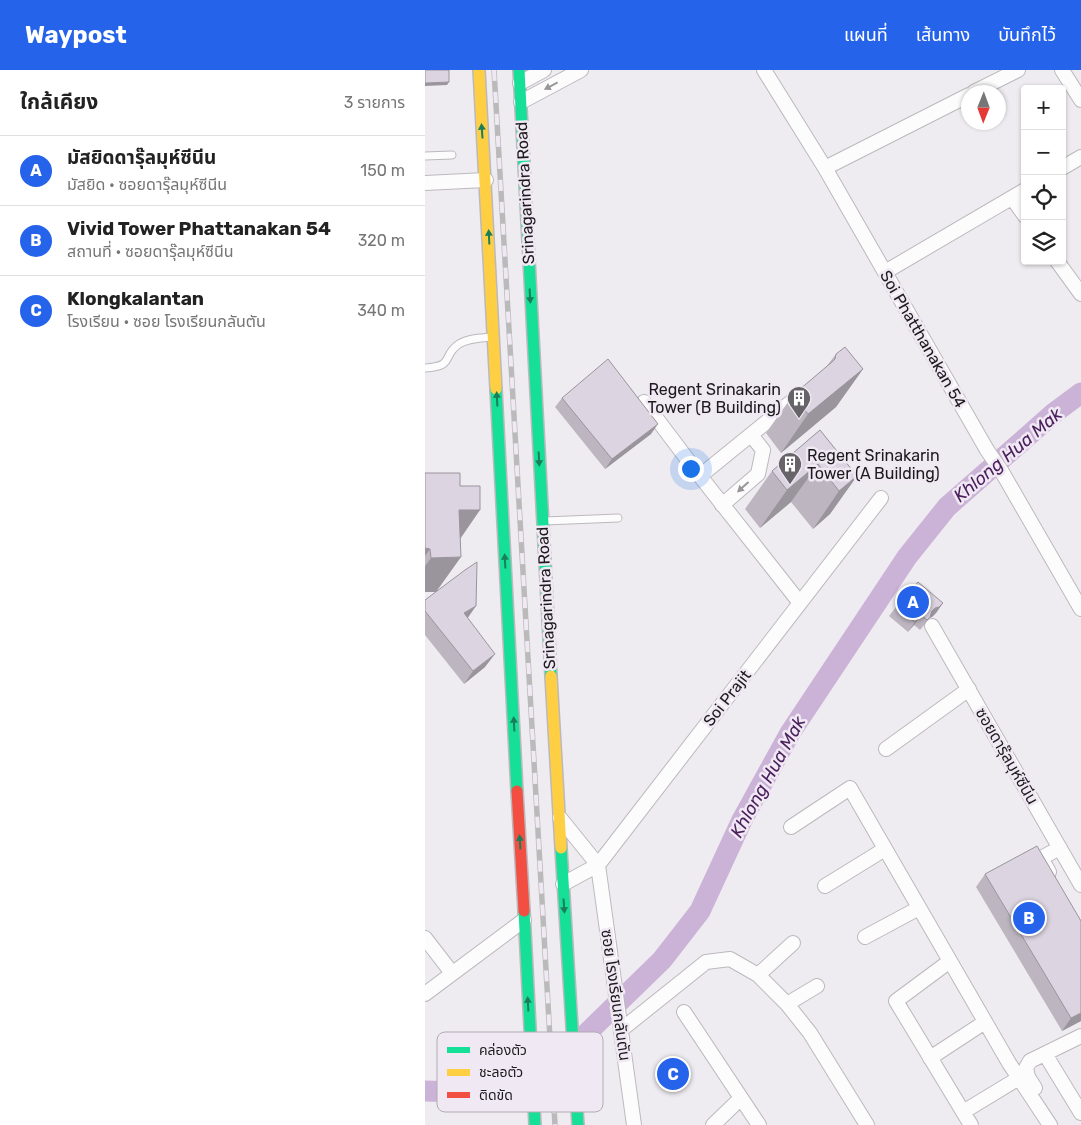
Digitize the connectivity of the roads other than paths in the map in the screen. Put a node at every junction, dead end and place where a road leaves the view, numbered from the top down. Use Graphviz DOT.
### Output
graph roads {
  1 [pos="479,70"];
  2 [pos="545,70"];
  3 [pos="581,70"];
  4 [pos="1018,70"];
  5 [pos="1062,70"];
  6 [pos="770,72"];
  7 [pos="519,77"];
  8 [pos="988,85"];
  9 [pos="961,99"];
  10 [pos="1081,100"];
  11 [pos="521,102"];
  12 [pos="452,155"];
  13 [pos="425,156"];
  14 [pos="1081,157"];
  15 [pos="1066,166"];
  16 [pos="825,168"];
  17 [pos="491,179"];
  18 [pos="425,183"];
  19 [pos="1021,192"];
  20 [pos="1011,198"];
  21 [pos="1021,211"];
  22 [pos="1060,265"];
  23 [pos="885,272"];
  24 [pos="1081,294"];
  25 [pos="494,336"];
  26 [pos="425,368"];
  27 [pos="800,394"];
  28 [pos="644,402"];
  29 [pos="751,435"];
  30 [pos="700,476"];
  31 [pos="881,498"];
  32 [pos="723,505"];
  33 [pos="618,518"];
  34 [pos="542,522"];
  35 [pos="800,603"];
  36 [pos="1081,609"];
  37 [pos="933,626"];
  38 [pos="969,689"];
  39 [pos="886,749"];
  40 [pos="558,816"];
  41 [pos="791,827"];
  42 [pos="885,848"];
  43 [pos="1060,848"];
  44 [pos="598,865"];
  45 [pos="563,884"];
  46 [pos="1056,884"];
  47 [pos="1081,885"];
  48 [pos="825,886"];
  49 [pos="919,908"];
  50 [pos="524,926"];
  51 [pos="566,931"];
  52 [pos="865,937"];
  53 [pos="425,938"];
  54 [pos="793,943"];
  55 [pos="950,961"];
  56 [pos="452,973"];
  57 [pos="758,975"];
  58 [pos="817,986"];
  59 [pos="425,994"];
  60 [pos="787,1004"];
  61 [pos="684,1012"];
  62 [pos="985,1022"];
  63 [pos="621,1030"];
  64 [pos="530,1032"];
  65 [pos="540,1032"];
  66 [pos="561,1032"];
  67 [pos="572,1032"];
  68 [pos="1081,1036"];
  69 [pos="1045,1054"];
  70 [pos="930,1058"];
  71 [pos="1019,1078"];
  72 [pos="741,1098"];
  73 [pos="577,1112"];
  74 [pos="963,1112"];
  75 [pos="1081,1113"];
  76 [pos="578,1125"];
  77 [pos="634,1125"];
  78 [pos="713,1125"];
  79 [pos="759,1125"];
  80 [pos="867,1125"];
  81 [pos="971,1125"];
  82 [pos="1050,1125"];
  83 [pos="1058,1125"];
  17 -- 1 [label="main road, one-way"];
  2 -- 7 [label="street"];
  3 -- 11 [label="street, one-way"];
  4 -- 8 [label="street"];
  5 -- 10 [label="street"];
  6 -- 16 [label="street, Soi Phatthanakan 54"];
  7 -- 11 [label="main road, Srinagarindra Road"];
  9 -- 16 [label="street"];
  11 -- 34 [label="main road, Srinagarindra Road, one-way"];
  12 -- 13 [label="lane"];
  14 -- 15 [label="street"];
  16 -- 23 [label="street, Soi Phatthanakan 54"];
  17 -- 18 [label="street"];
  25 -- 17 [label="main road, one-way"];
  19 -- 20 [label="street"];
  20 -- 21 [label="street"];
  20 -- 23 [label="street"];
  22 -- 24 [label="street"];
  23 -- 36 [label="street, Soi Phatthanakan 54"];
  25 -- 26 [label="lane"];
  50 -- 25 [label="main road, one-way"];
  27 -- 29 [label="street"];
  28 -- 30 [label="street"];
  29 -- 30 [label="street"];
  29 -- 32 [label="street, one-way"];
  30 -- 32 [label="street"];
  31 -- 35 [label="street, Soi Prajit"];
  32 -- 35 [label="street"];
  33 -- 34 [label="lane"];
  34 -- 40 [label="main road, Srinagarindra Road"];
  35 -- 44 [label="street, Soi Prajit"];
  37 -- 38 [label="street, ซอยดารุ๊ลมุห์ซีนีน"];
  38 -- 39 [label="street"];
  38 -- 43 [label="street, ซอยดารุ๊ลมุห์ซีนีน"];
  40 -- 44 [label="street"];
  40 -- 45 [label="main road, Srinagarindra Road"];
  41 -- 42 [label="street"];
  42 -- 48 [label="street"];
  42 -- 49 [label="street"];
  43 -- 46 [label="street"];
  43 -- 47 [label="street, ซอยดารุ๊ลมุห์ซีนีน"];
  44 -- 45 [label="street, Soi Prajit"];
  44 -- 63 [label="street, ซอย โรงเรียนกลันตัน"];
  45 -- 51 [label="main road, Srinagarindra Road, one-way"];
  49 -- 52 [label="street"];
  49 -- 55 [label="street"];
  50 -- 56 [label="street"];
  64 -- 50 [label="main road, one-way"];
  50 -- 65 [label="main road"];
  51 -- 66 [label="main road"];
  51 -- 67 [label="main road, Srinagarindra Road"];
  53 -- 56 [label="street"];
  54 -- 57 [label="street"];
  55 -- 62 [label="street"];
  55 -- 70 [label="street"];
  56 -- 59 [label="street"];
  57 -- 60 [label="street"];
  57 -- 63 [label="street"];
  58 -- 60 [label="street"];
  60 -- 80 [label="street"];
  61 -- 72 [label="street"];
  62 -- 70 [label="street"];
  62 -- 71 [label="street"];
  63 -- 77 [label="street, ซอย โรงเรียนกลันตัน"];
  68 -- 69 [label="street"];
  69 -- 75 [label="street"];
  69 -- 83 [label="street"];
  70 -- 74 [label="street"];
  71 -- 74 [label="street"];
  71 -- 82 [label="street"];
  72 -- 78 [label="street"];
  72 -- 79 [label="street"];
  73 -- 76 [label="main road, Srinagarindra Road"];
  74 -- 81 [label="street"];
}
